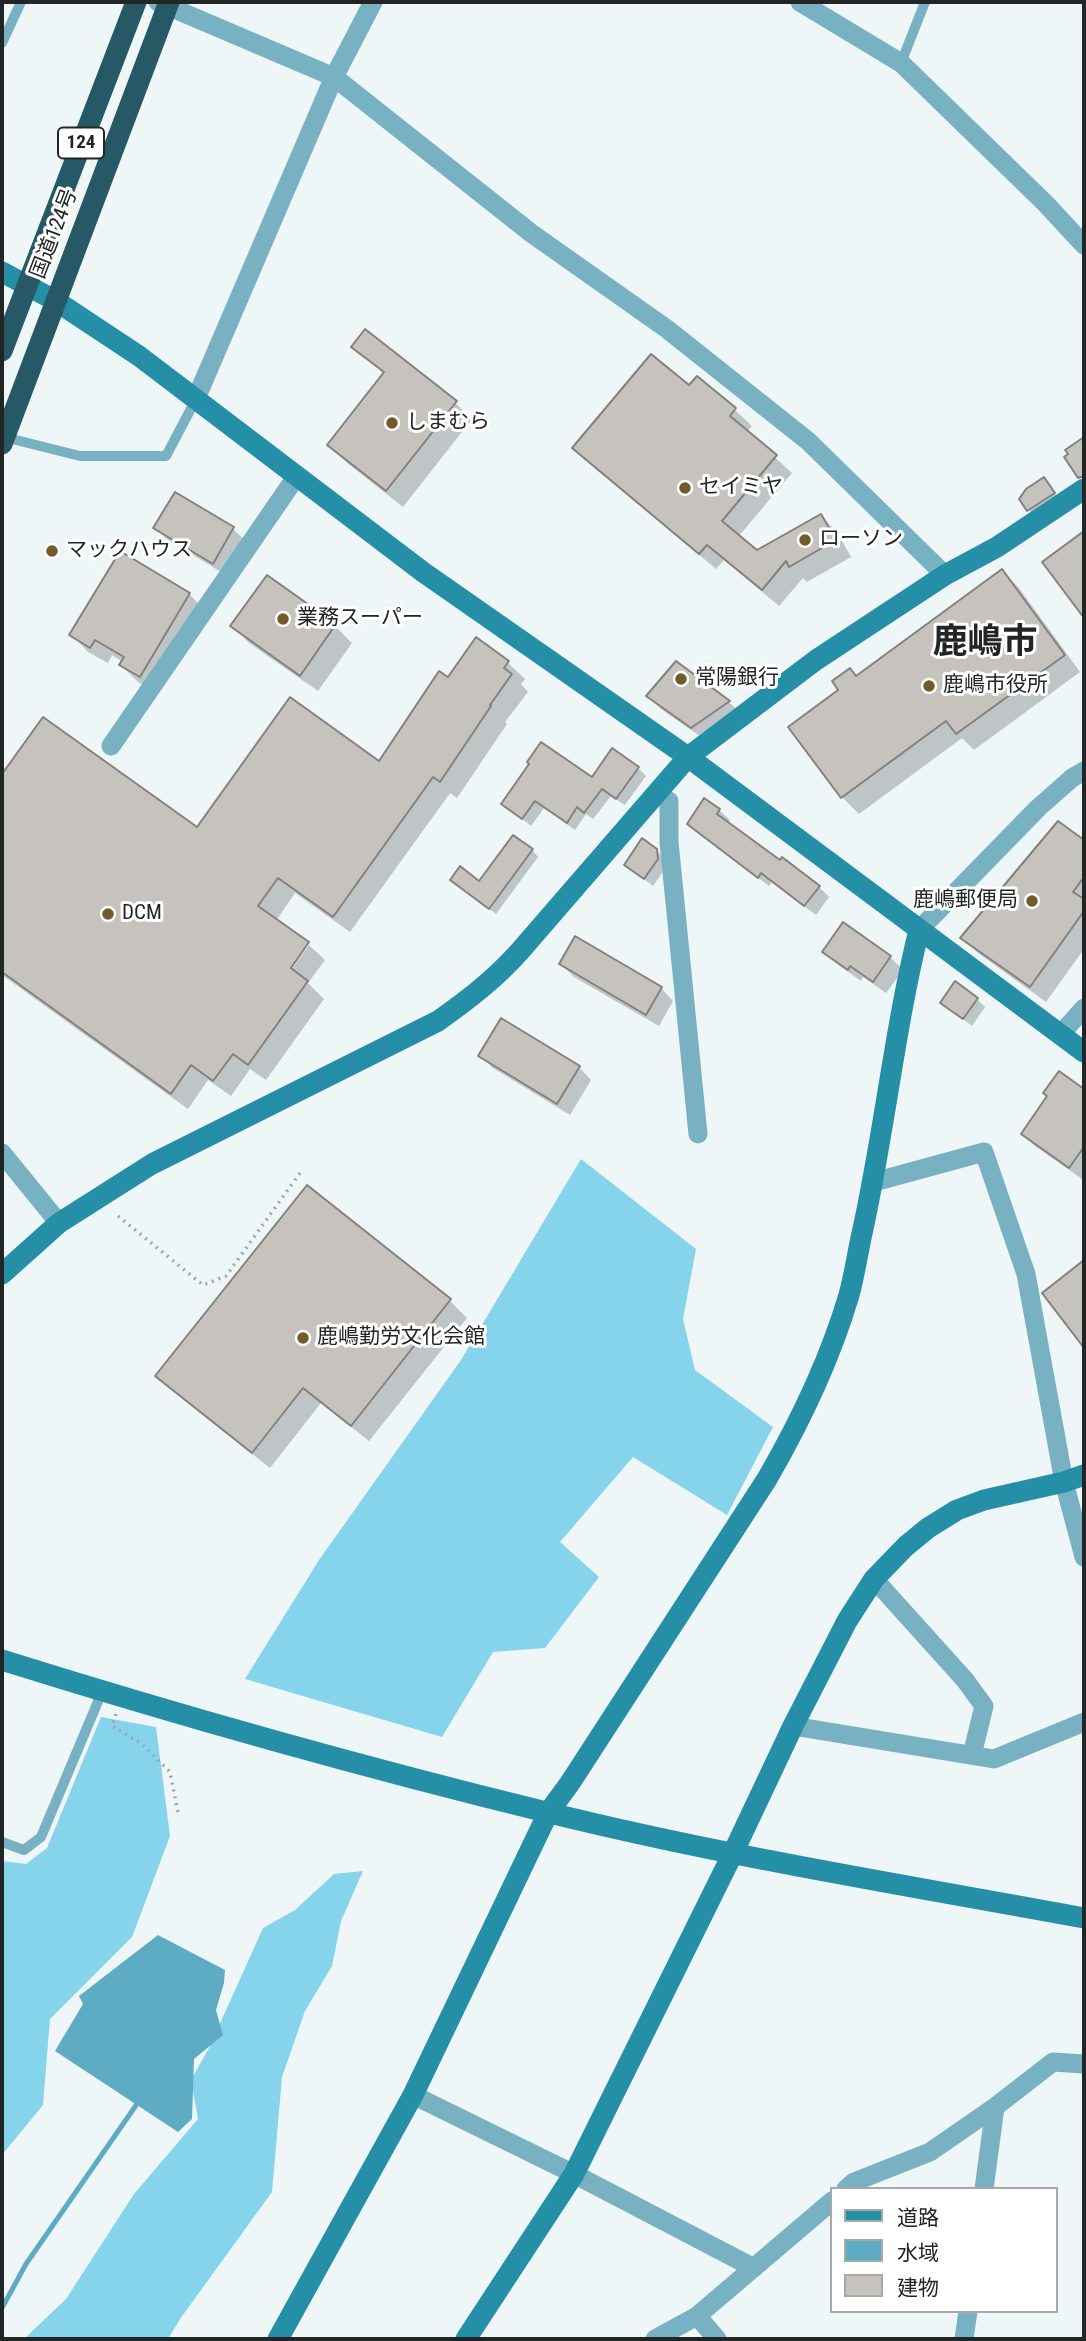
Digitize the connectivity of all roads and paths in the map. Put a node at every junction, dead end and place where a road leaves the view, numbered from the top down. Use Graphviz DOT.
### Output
graph roads {
  1 [pos="21,2"];
  2 [pos="136,2"];
  3 [pos="373,2"];
  4 [pos="800,2"];
  5 [pos="925,2"];
  6 [pos="165,3"];
  7 [pos="2,43"];
  8 [pos="901,63"];
  9 [pos="334,77"];
  10 [pos="1084,245"];
  11 [pos="2,272"];
  12 [pos="27,284"];
  13 [pos="56,300"];
  14 [pos="2,351"];
  15 [pos="195,401"];
  16 [pos="3,440"];
  17 [pos="296,477"];
  18 [pos="1084,489"];
  19 [pos="945,575"];
  20 [pos="111,746"];
  21 [pos="688,757"];
  22 [pos="1084,771"];
  23 [pos="669,801"];
  24 [pos="919,930"];
  25 [pos="1084,1009"];
  26 [pos="1060,1035"];
  27 [pos="1084,1052"];
  28 [pos="698,1134"];
  29 [pos="2,1153"];
  30 [pos="300,1173"];
  31 [pos="874,1182"];
  32 [pos="118,1216"];
  33 [pos="59,1223"];
  34 [pos="2,1274"];
  35 [pos="1074,1479"];
  36 [pos="1084,1557"];
  37 [pos="874,1579"];
  38 [pos="2,1660"];
  39 [pos="102,1692"];
  40 [pos="118,1709"];
  41 [pos="1084,1721"];
  42 [pos="793,1726"];
  43 [pos="972,1755"];
  44 [pos="178,1813"];
  45 [pos="548,1813"];
  46 [pos="2,1842"];
  47 [pos="733,1853"];
  48 [pos="1084,1918"];
  49 [pos="1084,2064"];
  50 [pos="413,2095"];
  51 [pos="995,2107"];
  52 [pos="574,2174"];
  53 [pos="848,2187"];
  54 [pos="984,2187"];
  55 [pos="830,2203"];
  56 [pos="754,2268"];
  57 [pos="968,2313"];
  58 [pos="697,2316"];
  59 [pos="278,2339"];
  60 [pos="466,2339"];
  61 [pos="655,2339"];
  62 [pos="718,2339"];
  63 [pos="964,2339"];
  1 -- 7 [label="lane"];
  2 -- 12 [label="highway, 国道124号 / 124"];
  3 -- 9 [label="street"];
  4 -- 8 [label="street"];
  5 -- 8 [label="lane"];
  6 -- 9 [label="street"];
  6 -- 13 [label="highway, 国道124号 / 124"];
  8 -- 10 [label="street"];
  9 -- 15 [label="street"];
  9 -- 19 [label="street"];
  11 -- 12 [label="street"];
  12 -- 13 [label="street"];
  12 -- 14 [label="highway, 国道124号 / 124"];
  13 -- 15 [label="street"];
  13 -- 16 [label="highway, 国道124号 / 124"];
  15 -- 16 [label="lane"];
  15 -- 17 [label="street"];
  17 -- 20 [label="street"];
  17 -- 21 [label="street"];
  18 -- 19 [label="street"];
  19 -- 21 [label="street"];
  21 -- 24 [label="street"];
  21 -- 33 [label="street"];
  22 -- 24 [label="street"];
  23 -- 28 [label="street"];
  24 -- 26 [label="street"];
  24 -- 31 [label="street"];
  25 -- 26 [label="street"];
  26 -- 27 [label="street"];
  29 -- 33 [label="street"];
  30 -- 32 [label="path"];
  31 -- 35 [label="street"];
  31 -- 45 [label="street"];
  33 -- 34 [label="street"];
  35 -- 36 [label="street"];
  35 -- 37 [label="street"];
  37 -- 42 [label="street"];
  37 -- 43 [label="street"];
  38 -- 39 [label="street"];
  39 -- 45 [label="street"];
  39 -- 46 [label="lane"];
  40 -- 44 [label="path"];
  41 -- 43 [label="street"];
  42 -- 43 [label="street"];
  42 -- 47 [label="street"];
  45 -- 47 [label="street"];
  45 -- 50 [label="street"];
  47 -- 48 [label="street"];
  47 -- 52 [label="street"];
  49 -- 51 [label="street"];
  50 -- 52 [label="street"];
  50 -- 59 [label="street"];
  51 -- 53 [label="street"];
  51 -- 54 [label="street"];
  52 -- 56 [label="street"];
  52 -- 60 [label="street"];
  55 -- 56 [label="street"];
  56 -- 58 [label="street"];
  57 -- 63 [label="street"];
  58 -- 61 [label="street"];
  58 -- 62 [label="street"];
}
